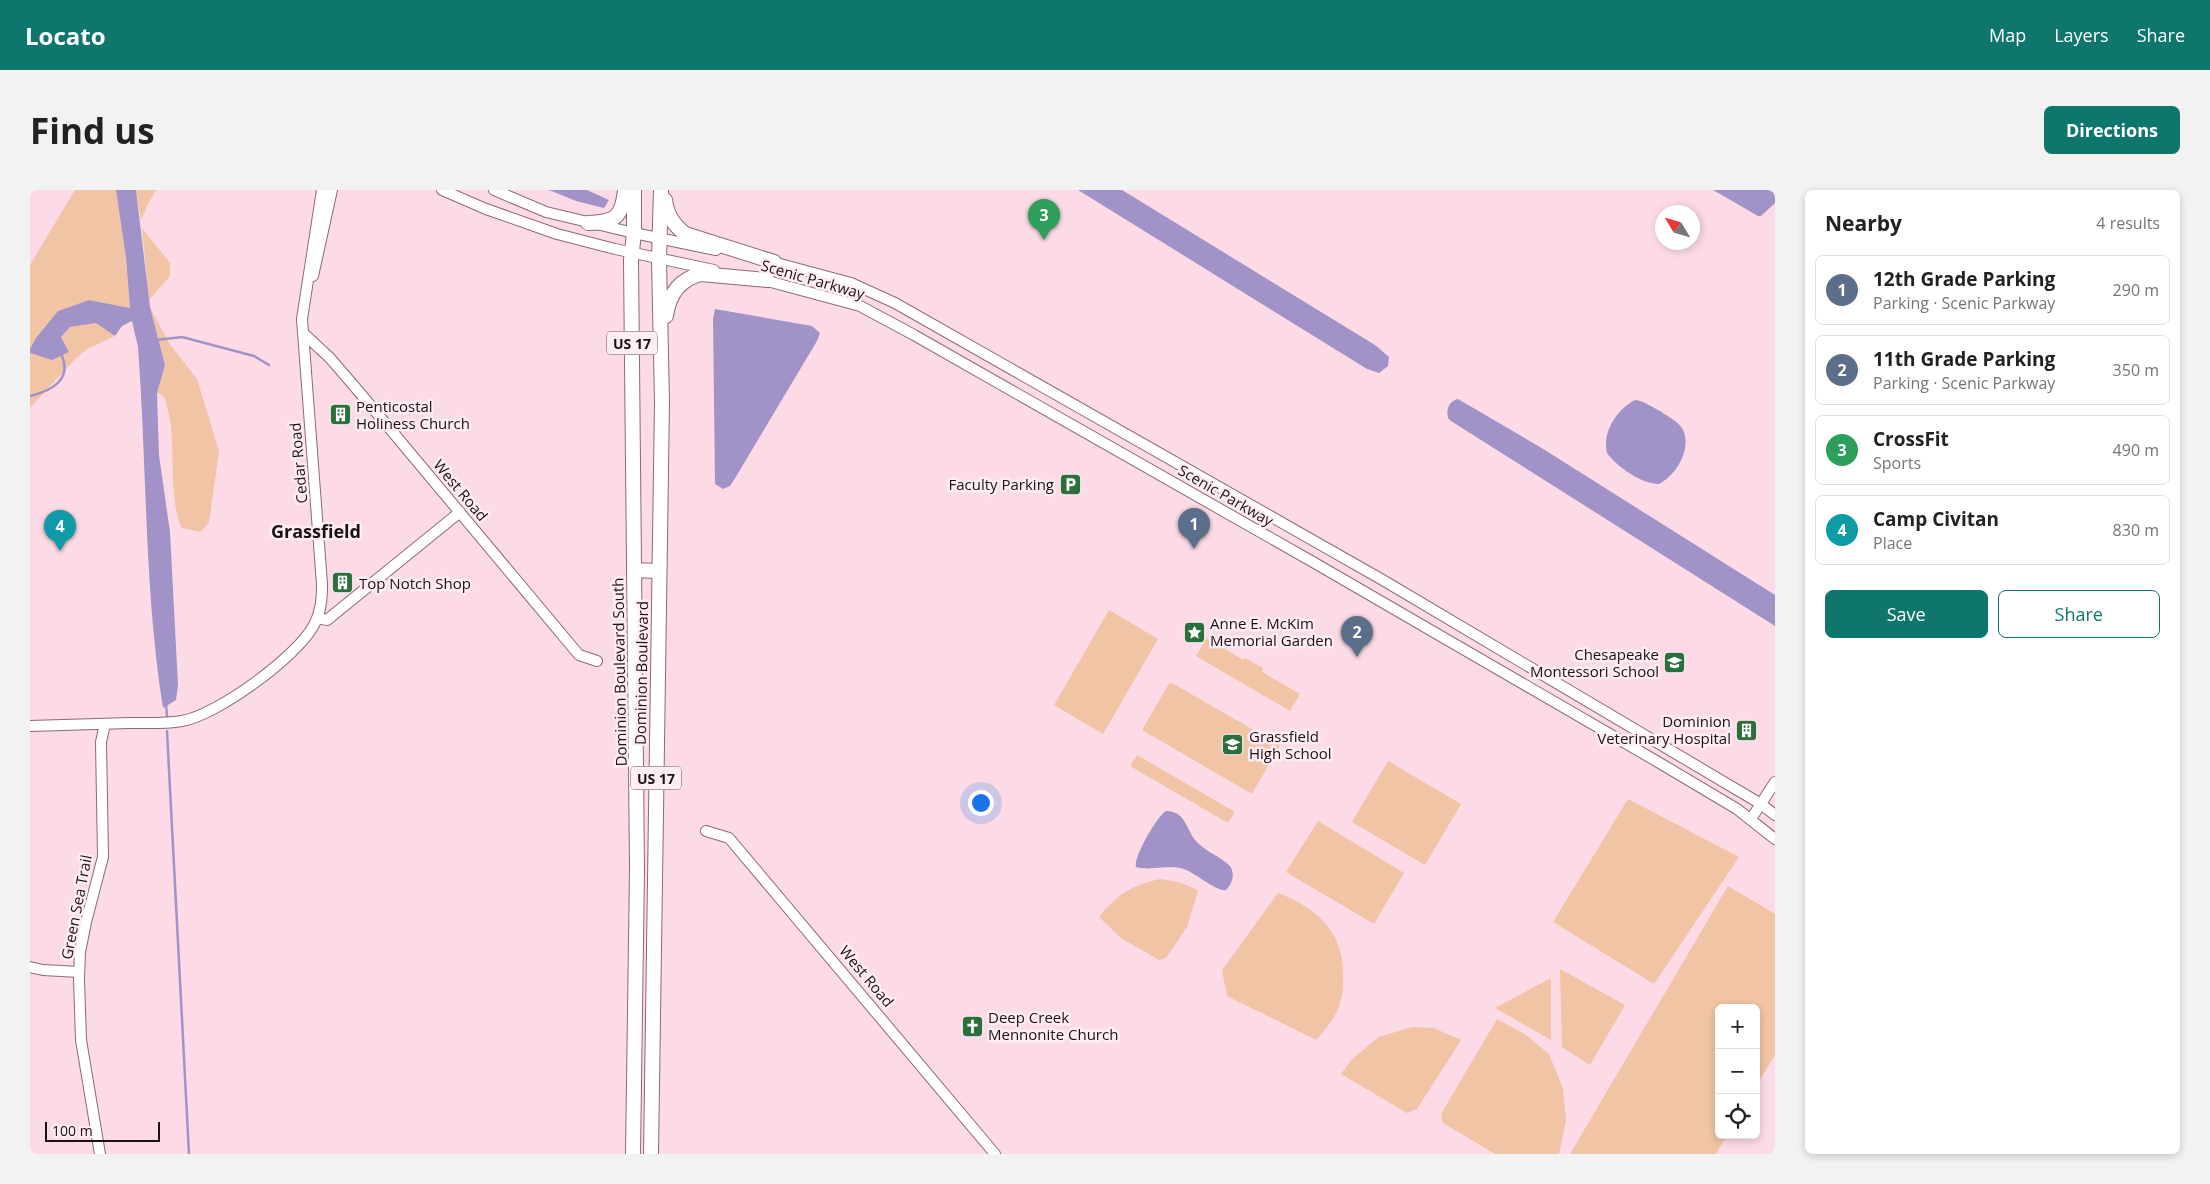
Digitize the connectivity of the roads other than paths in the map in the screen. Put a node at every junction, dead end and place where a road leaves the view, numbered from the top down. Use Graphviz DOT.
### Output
graph roads {
  1 [pos="322,190"];
  2 [pos="332,190"];
  3 [pos="442,190"];
  4 [pos="494,190"];
  5 [pos="625,190"];
  6 [pos="634,190"];
  7 [pos="663,190"];
  8 [pos="588,223"];
  9 [pos="634,233"];
  10 [pos="660,238"];
  11 [pos="631,252"];
  12 [pos="659,259"];
  13 [pos="774,262"];
  14 [pos="767,280"];
  15 [pos="303,310"];
  16 [pos="303,333"];
  17 [pos="661,376"];
  18 [pos="460,512"];
  19 [pos="634,570"];
  20 [pos="659,571"];
  21 [pos="318,618"];
  22 [pos="597,661"];
  23 [pos="105,724"];
  24 [pos="30,726"];
  25 [pos="1775,782"];
  26 [pos="1761,804"];
  27 [pos="1775,815"];
  28 [pos="1751,819"];
  29 [pos="706,832"];
  30 [pos="1775,839"];
  31 [pos="30,967"];
  32 [pos="79,972"];
  33 [pos="100,1154"];
  34 [pos="633,1154"];
  35 [pos="650,1154"];
  36 [pos="995,1154"];
  1 -- 15 [label="street, Cedar Road"];
  2 -- 15 [label="street"];
  3 -- 11 [label="street, Scenic Parkway"];
  4 -- 8 [label="street, Scenic Parkway"];
  5 -- 8 [label="highway"];
  6 -- 9 [label="highway, Dominion Boulevard South / US 17"];
  7 -- 10 [label="highway, US 17"];
  7 -- 13 [label="highway"];
  8 -- 9 [label="street, Scenic Parkway"];
  9 -- 10 [label="street, Scenic Parkway"];
  9 -- 11 [label="highway, Dominion Boulevard South / US 17"];
  10 -- 12 [label="highway, US 17"];
  10 -- 13 [label="street, Scenic Parkway"];
  11 -- 12 [label="street, Scenic Parkway"];
  11 -- 19 [label="highway, Dominion Boulevard South / US 17"];
  12 -- 14 [label="street, Scenic Parkway"];
  12 -- 17 [label="highway, US 17"];
  13 -- 26 [label="street, Scenic Parkway"];
  14 -- 17 [label="highway"];
  14 -- 28 [label="street, Scenic Parkway"];
  15 -- 16 [label="street, Cedar Road"];
  16 -- 18 [label="street, West Road"];
  16 -- 21 [label="street, Cedar Road"];
  17 -- 20 [label="highway, Dominion Boulevard / US 17"];
  18 -- 21 [label="street"];
  18 -- 22 [label="street, West Road"];
  19 -- 20 [label="highway"];
  19 -- 34 [label="highway, Dominion Boulevard South / US 17"];
  20 -- 35 [label="highway, Dominion Boulevard / US 17"];
  21 -- 23 [label="street, Cedar Road"];
  23 -- 24 [label="street, Cedar Road"];
  23 -- 32 [label="street, Green Sea Trail"];
  25 -- 26 [label="street"];
  26 -- 27 [label="street, Scenic Parkway"];
  26 -- 28 [label="street"];
  28 -- 30 [label="street, Scenic Parkway"];
  29 -- 36 [label="street, West Road"];
  31 -- 32 [label="street"];
  32 -- 33 [label="street, Green Sea Trail"];
}
